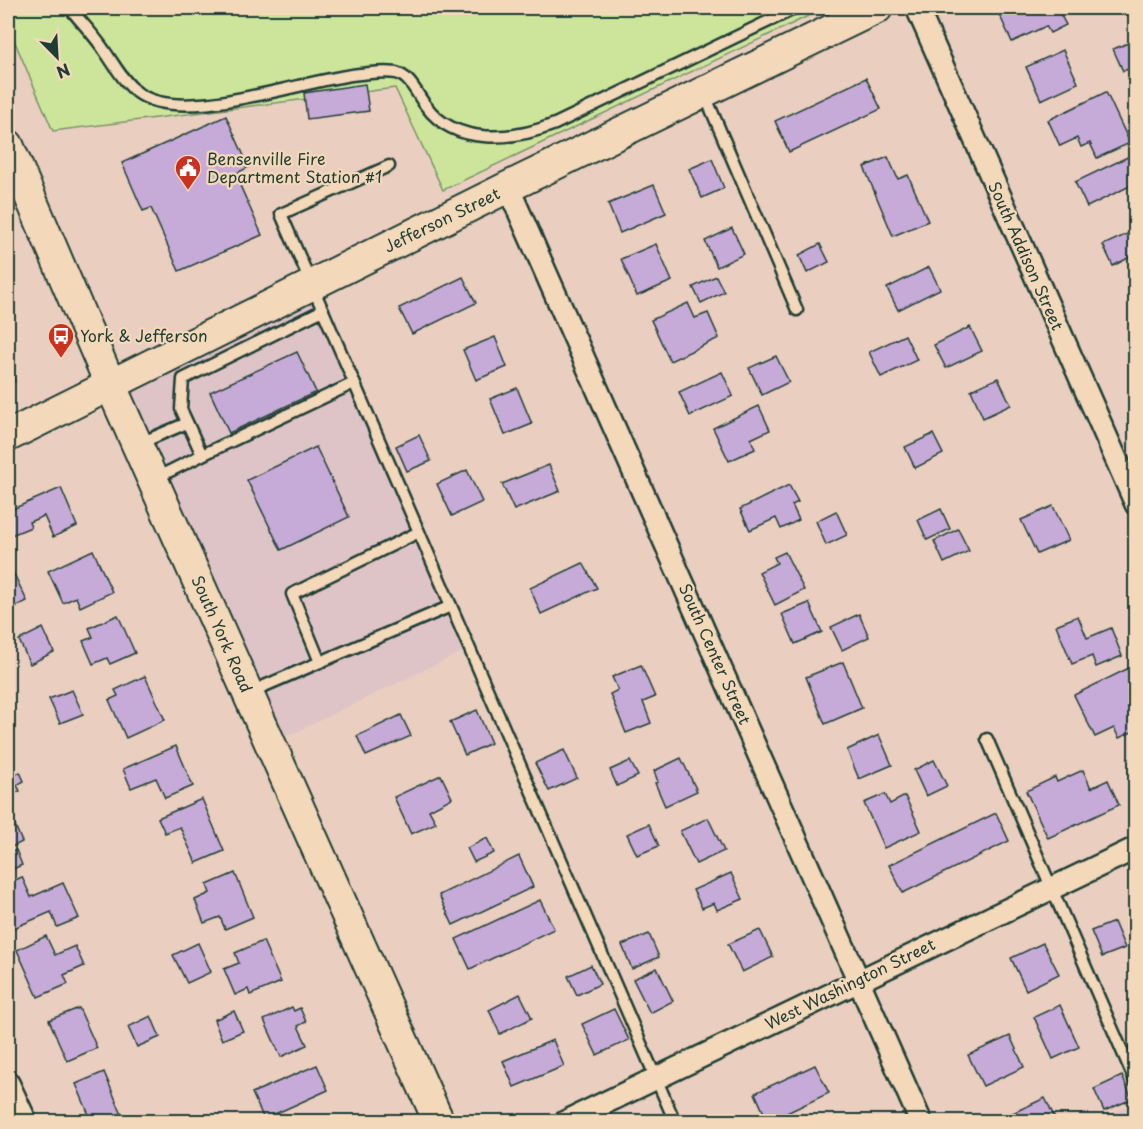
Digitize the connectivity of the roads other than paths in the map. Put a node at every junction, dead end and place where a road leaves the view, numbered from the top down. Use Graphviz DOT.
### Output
graph roads {
  1 [pos="70,8"];
  2 [pos="796,8"];
  3 [pos="877,8"];
  4 [pos="916,8"];
  5 [pos="704,93"];
  6 [pos="8,145"];
  7 [pos="389,166"];
  8 [pos="508,187"];
  9 [pos="317,297"];
  10 [pos="797,310"];
  11 [pos="177,366"];
  12 [pos="354,383"];
  13 [pos="110,384"];
  14 [pos="187,423"];
  15 [pos="8,436"];
  16 [pos="138,444"];
  17 [pos="202,455"];
  18 [pos="154,479"];
  19 [pos="1136,504"];
  20 [pos="419,532"];
  21 [pos="451,606"];
  22 [pos="320,662"];
  23 [pos="248,693"];
  24 [pos="987,739"];
  25 [pos="1136,848"];
  26 [pos="1052,888"];
  27 [pos="859,980"];
  28 [pos="656,1078"];
  29 [pos="8,1083"];
  30 [pos="1136,1083"];
  31 [pos="26,1122"];
  32 [pos="439,1122"];
  33 [pos="565,1122"];
  34 [pos="675,1122"];
  35 [pos="921,1122"];
  1 -- 2 [label="lane"];
  3 -- 5 [label="main road, Jefferson Street"];
  4 -- 19 [label="street, South Addison Street"];
  5 -- 8 [label="main road, Jefferson Street"];
  5 -- 10 [label="lane"];
  6 -- 13 [label="main road, South York Road"];
  7 -- 9 [label="lane"];
  8 -- 9 [label="main road, Jefferson Street"];
  8 -- 27 [label="street, South Center Street"];
  9 -- 11 [label="main road, Jefferson Street"];
  9 -- 12 [label="lane"];
  11 -- 13 [label="main road, Jefferson Street"];
  11 -- 14 [label="lane"];
  12 -- 17 [label="lane"];
  12 -- 20 [label="lane"];
  13 -- 15 [label="main road, Jefferson Street"];
  13 -- 16 [label="main road, South York Road"];
  14 -- 16 [label="lane"];
  14 -- 17 [label="lane"];
  16 -- 18 [label="main road, South York Road"];
  17 -- 18 [label="lane"];
  18 -- 23 [label="main road, South York Road"];
  20 -- 21 [label="lane"];
  20 -- 22 [label="lane"];
  21 -- 22 [label="lane"];
  21 -- 28 [label="lane"];
  22 -- 23 [label="lane"];
  23 -- 32 [label="main road, South York Road"];
  24 -- 26 [label="lane"];
  25 -- 26 [label="street, West Washington Street"];
  26 -- 27 [label="street, West Washington Street"];
  26 -- 30 [label="lane"];
  27 -- 28 [label="street, West Washington Street"];
  27 -- 35 [label="street, South Center Street"];
  28 -- 33 [label="street, West Washington Street"];
  28 -- 34 [label="lane"];
  29 -- 31 [label="street"];
}
